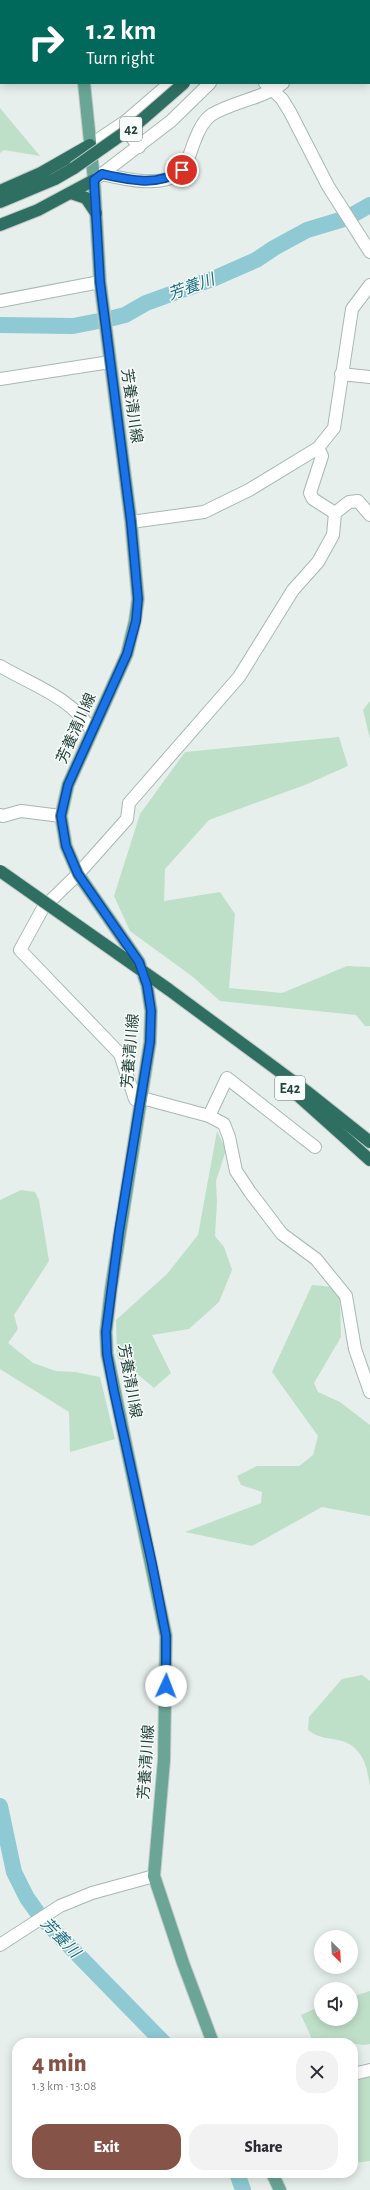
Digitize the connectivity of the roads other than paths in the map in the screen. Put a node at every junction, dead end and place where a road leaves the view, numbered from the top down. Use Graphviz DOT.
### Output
graph roads {
  1 [pos="84,84"];
  2 [pos="169,84"];
  3 [pos="183,84"];
  4 [pos="209,84"];
  5 [pos="274,85"];
  6 [pos="126,121"];
  7 [pos="90,145"];
  8 [pos="139,147"];
  9 [pos="98,177"];
  10 [pos="0,191"];
  11 [pos="71,193"];
  12 [pos="0,202"];
  13 [pos="96,214"];
  14 [pos="0,225"];
  15 [pos="369,250"];
  16 [pos="101,286"];
  17 [pos="370,286"];
  18 [pos="0,301"];
  19 [pos="109,357"];
  20 [pos="341,374"];
  21 [pos="370,377"];
  22 [pos="0,379"];
  23 [pos="318,448"];
  24 [pos="335,513"];
  25 [pos="370,515"];
  26 [pos="131,522"];
  27 [pos="0,666"];
  28 [pos="92,731"];
  29 [pos="0,815"];
  30 [pos="61,816"];
  31 [pos="0,871"];
  32 [pos="78,874"];
  33 [pos="207,1020"];
  34 [pos="142,1098"];
  35 [pos="209,1116"];
  36 [pos="370,1142"];
  37 [pos="316,1147"];
  38 [pos="370,1160"];
  39 [pos="370,1392"];
  40 [pos="154,1876"];
  41 [pos="0,1945"];
  42 [pos="211,2038"];
  43 [pos="370,2070"];
  44 [pos="358,2073"];
  45 [pos="274,2178"];
  46 [pos="280,2190"];
  1 -- 7 [label="main road, 芳養清川線"];
  2 -- 6 [label="street"];
  3 -- 12 [label="highway, 42, bridge"];
  4 -- 8 [label="street"];
  5 -- 9 [label="street"];
  5 -- 15 [label="street"];
  6 -- 7 [label="street"];
  6 -- 8 [label="street"];
  7 -- 9 [label="main road, 芳養清川線"];
  7 -- 10 [label="highway"];
  8 -- 9 [label="street"];
  9 -- 11 [label="highway"];
  9 -- 13 [label="main road, 芳養清川線"];
  11 -- 13 [label="highway"];
  11 -- 14 [label="highway"];
  13 -- 16 [label="main road, 芳養清川線"];
  16 -- 18 [label="street"];
  16 -- 19 [label="main road, 芳養清川線"];
  17 -- 20 [label="street"];
  19 -- 22 [label="street"];
  19 -- 26 [label="main road, 芳養清川線"];
  20 -- 21 [label="street"];
  20 -- 23 [label="street"];
  23 -- 24 [label="street"];
  23 -- 26 [label="street"];
  24 -- 25 [label="street"];
  24 -- 32 [label="street"];
  26 -- 28 [label="main road, 芳養清川線"];
  27 -- 28 [label="street"];
  28 -- 30 [label="main road, 芳養清川線"];
  29 -- 30 [label="street"];
  30 -- 32 [label="main road, 芳養清川線"];
  31 -- 33 [label="highway, E42, bridge"];
  32 -- 34 [label="main road, 芳養清川線"];
  32 -- 34 [label="street"];
  33 -- 36 [label="highway, E42"];
  33 -- 38 [label="highway, E42"];
  34 -- 35 [label="street"];
  34 -- 40 [label="main road, 芳養清川線"];
  35 -- 37 [label="street"];
  35 -- 39 [label="street"];
  40 -- 41 [label="street"];
  40 -- 42 [label="main road, 芳養清川線"];
  43 -- 44 [label="street"];
  45 -- 46 [label="main road"];
}
